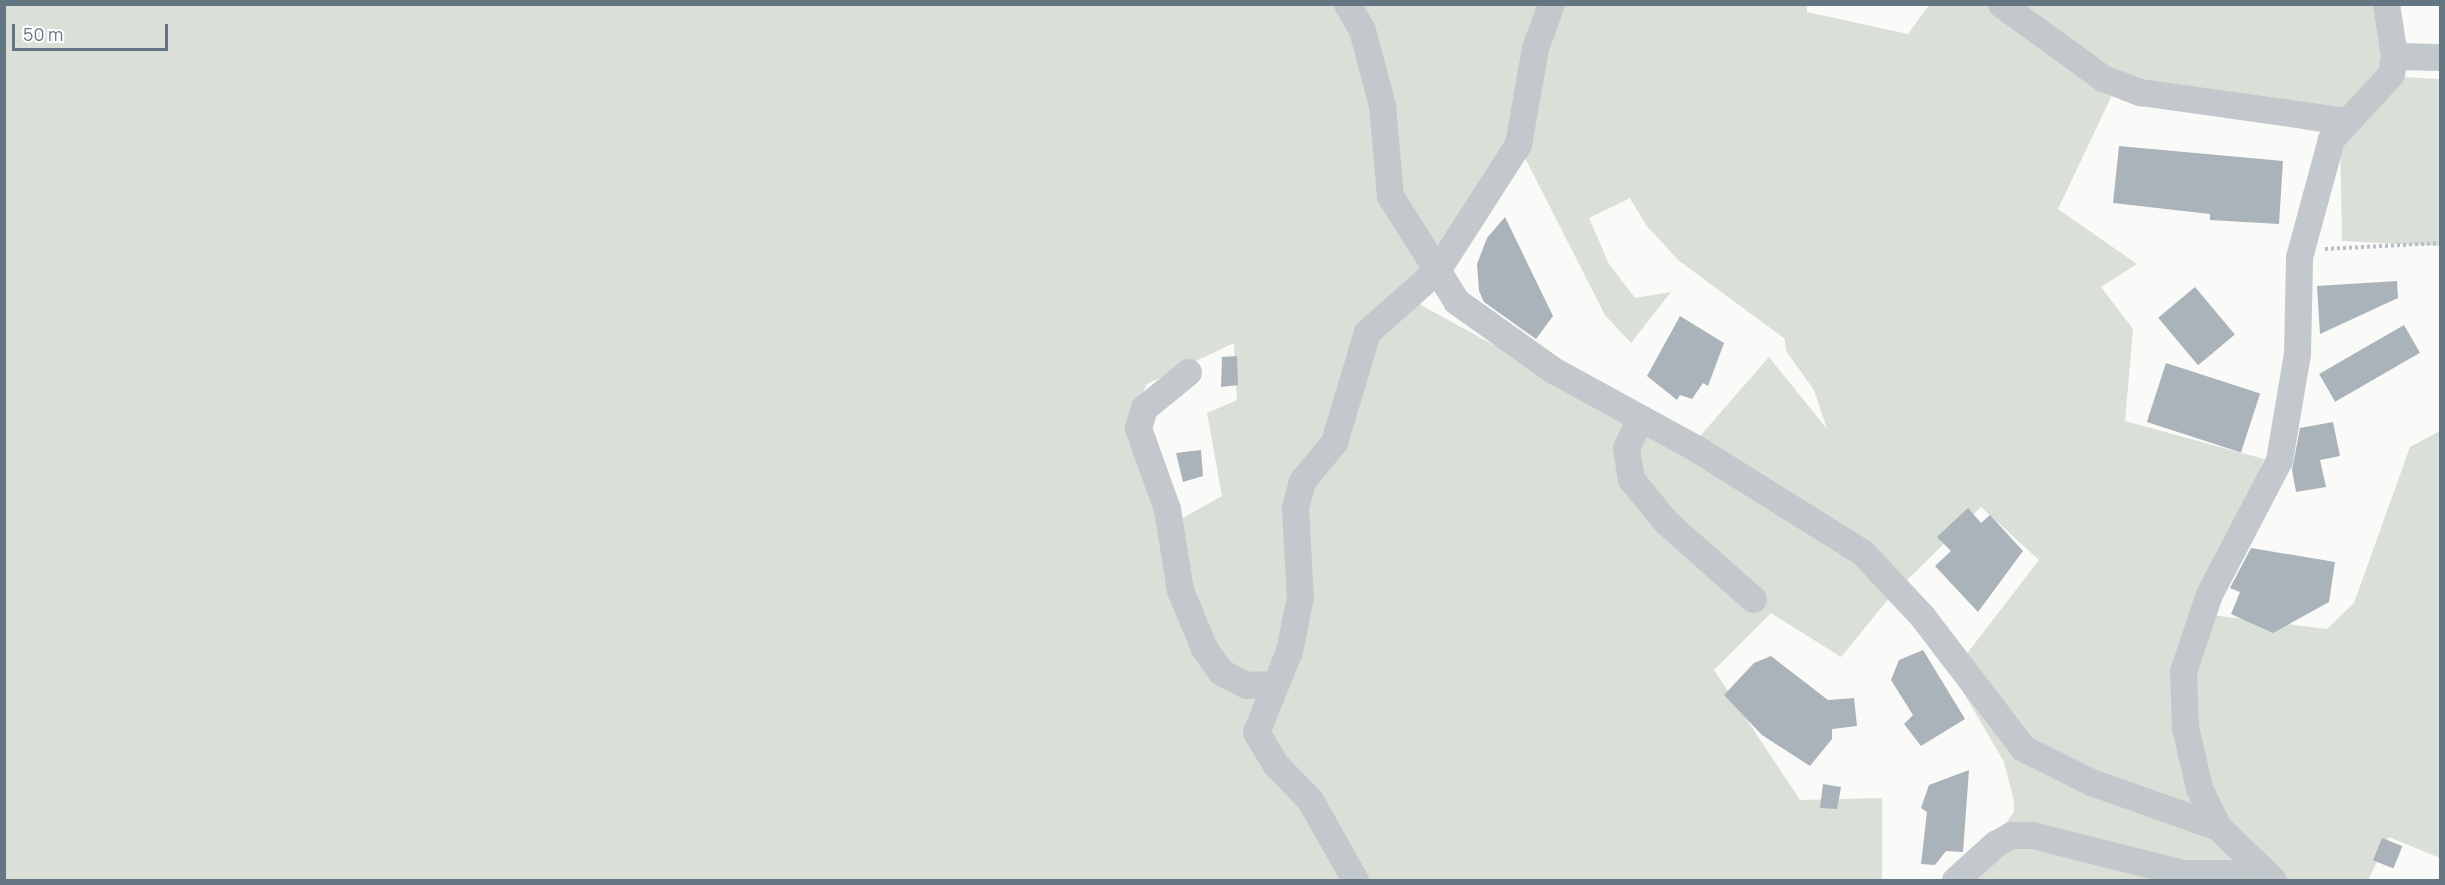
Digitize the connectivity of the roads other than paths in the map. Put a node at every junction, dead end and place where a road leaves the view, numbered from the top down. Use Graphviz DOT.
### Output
graph roads {
  1 [pos="1347,4"];
  2 [pos="1551,4"];
  3 [pos="2001,4"];
  4 [pos="2386,4"];
  5 [pos="2018,11"];
  6 [pos="2394,56"];
  7 [pos="2440,57"];
  8 [pos="2347,121"];
  9 [pos="1437,270"];
  10 [pos="1188,372"];
  11 [pos="1640,418"];
  12 [pos="1753,599"];
  13 [pos="1272,684"];
  14 [pos="2218,827"];
  15 [pos="2269,877"];
  16 [pos="1355,880"];
  17 [pos="1955,880"];
  1 -- 9 [label="street"];
  2 -- 9 [label="street"];
  3 -- 5 [label="street"];
  4 -- 6 [label="street"];
  5 -- 8 [label="street"];
  6 -- 7 [label="street"];
  6 -- 8 [label="street"];
  8 -- 14 [label="street"];
  9 -- 11 [label="street"];
  9 -- 13 [label="street"];
  10 -- 13 [label="street"];
  11 -- 12 [label="street"];
  11 -- 14 [label="street"];
  13 -- 16 [label="street"];
  14 -- 15 [label="street"];
  15 -- 17 [label="street"];
}
